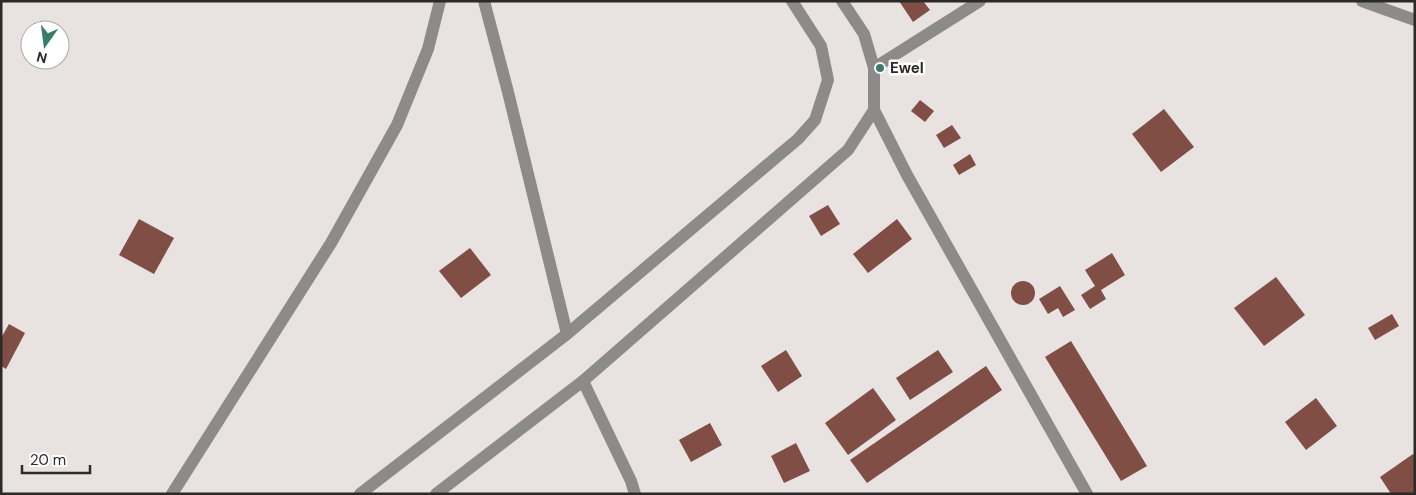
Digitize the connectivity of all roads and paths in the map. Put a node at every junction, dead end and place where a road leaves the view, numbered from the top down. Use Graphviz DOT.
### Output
graph roads {
  1 [pos="440,1"];
  2 [pos="484,1"];
  3 [pos="792,1"];
  4 [pos="842,1"];
  5 [pos="980,1"];
  6 [pos="1362,1"];
  7 [pos="1415,20"];
  8 [pos="874,68"];
  9 [pos="874,110"];
  10 [pos="567,334"];
  11 [pos="583,381"];
  12 [pos="172,494"];
  13 [pos="360,494"];
  14 [pos="436,494"];
  15 [pos="634,494"];
  16 [pos="1087,494"];
  1 -- 12 [label="street"];
  2 -- 10 [label="street"];
  3 -- 10 [label="street"];
  4 -- 8 [label="street"];
  5 -- 8 [label="street"];
  6 -- 7 [label="street"];
  8 -- 9 [label="street"];
  9 -- 11 [label="street"];
  9 -- 16 [label="street"];
  10 -- 13 [label="street"];
  11 -- 14 [label="street"];
  11 -- 15 [label="street"];
}
